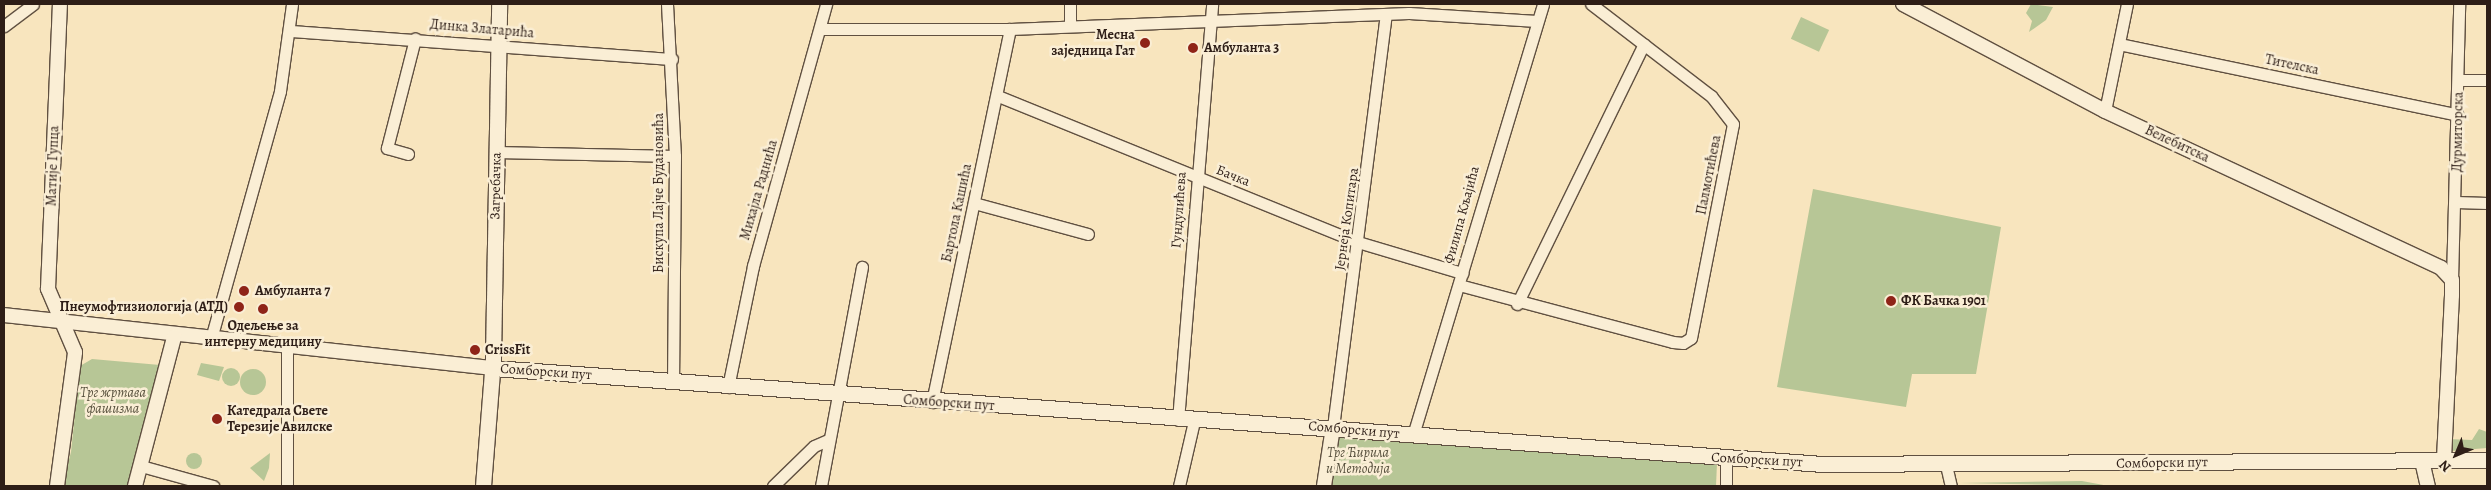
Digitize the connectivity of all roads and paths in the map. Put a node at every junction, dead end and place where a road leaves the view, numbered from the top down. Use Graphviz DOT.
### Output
graph roads {
  1 [pos="33,4"];
  2 [pos="60,4"];
  3 [pos="292,4"];
  4 [pos="499,4"];
  5 [pos="667,4"];
  6 [pos="826,4"];
  7 [pos="1070,4"];
  8 [pos="1212,4"];
  9 [pos="1543,4"];
  10 [pos="1591,4"];
  11 [pos="1903,4"];
  12 [pos="2127,4"];
  13 [pos="2459,4"];
  14 [pos="1386,14"];
  15 [pos="1537,21"];
  16 [pos="1209,22"];
  17 [pos="4,26"];
  18 [pos="1070,26"];
  19 [pos="820,29"];
  20 [pos="1010,29"];
  21 [pos="290,31"];
  22 [pos="415,39"];
  23 [pos="1644,44"];
  24 [pos="2119,44"];
  25 [pos="496,46"];
  26 [pos="672,59"];
  27 [pos="2459,80"];
  28 [pos="2487,80"];
  29 [pos="998,96"];
  30 [pos="2105,111"];
  31 [pos="2458,115"];
  32 [pos="496,152"];
  33 [pos="408,154"];
  34 [pos="675,156"];
  35 [pos="1197,178"];
  36 [pos="2456,202"];
  37 [pos="974,203"];
  38 [pos="2487,203"];
  39 [pos="1088,234"];
  40 [pos="1358,242"];
  41 [pos="2454,260"];
  42 [pos="862,267"];
  43 [pos="2441,268"];
  44 [pos="1462,273"];
  45 [pos="2452,280"];
  46 [pos="1459,285"];
  47 [pos="1518,304"];
  48 [pos="4,315"];
  49 [pos="65,323"];
  50 [pos="212,335"];
  51 [pos="174,337"];
  52 [pos="288,344"];
  53 [pos="492,368"];
  54 [pos="673,382"];
  55 [pos="728,387"];
  56 [pos="836,394"];
  57 [pos="932,402"];
  58 [pos="1186,420"];
  59 [pos="1333,427"];
  60 [pos="1413,435"];
  61 [pos="828,440"];
  62 [pos="1726,458"];
  63 [pos="2487,460"];
  64 [pos="2422,461"];
  65 [pos="2444,461"];
  66 [pos="1946,465"];
  67 [pos="141,466"];
  68 [pos="57,486"];
  69 [pos="135,486"];
  70 [pos="213,486"];
  71 [pos="287,486"];
  72 [pos="483,486"];
  73 [pos="773,486"];
  74 [pos="821,486"];
  75 [pos="1179,486"];
  76 [pos="1324,486"];
  77 [pos="1726,486"];
  78 [pos="1951,486"];
  79 [pos="2428,486"];
  1 -- 17 [label="street"];
  2 -- 49 [label="street, Матије Гупца"];
  3 -- 21 [label="street"];
  4 -- 25 [label="main road, Загребачка"];
  5 -- 26 [label="street, Бискупа Лајче Будановића"];
  6 -- 19 [label="street, Михајла Раднића"];
  7 -- 18 [label="street"];
  8 -- 16 [label="street, Гундулићева"];
  9 -- 15 [label="street, Филипа Кљајића"];
  10 -- 23 [label="street, Палмотићева"];
  11 -- 30 [label="street, Велебитска"];
  12 -- 24 [label="street"];
  13 -- 27 [label="street, Дурмиторска"];
  14 -- 15 [label="street"];
  14 -- 16 [label="street"];
  14 -- 40 [label="street, Јернеја Копитара"];
  15 -- 44 [label="street, Филипа Кљајића"];
  16 -- 18 [label="street"];
  16 -- 35 [label="street, Гундулићева"];
  18 -- 20 [label="street"];
  19 -- 20 [label="street"];
  19 -- 55 [label="street, Михајла Раднића"];
  20 -- 29 [label="street, Бартола Кашића"];
  21 -- 22 [label="street, Динка Златарића"];
  21 -- 50 [label="street"];
  22 -- 25 [label="street, Динка Златарића"];
  22 -- 33 [label="street"];
  23 -- 47 [label="street"];
  23 -- 47 [label="street, Палмотићева"];
  24 -- 30 [label="street"];
  24 -- 31 [label="street, Тителска"];
  25 -- 26 [label="street, Динка Златарића"];
  25 -- 32 [label="main road, Загребачка"];
  26 -- 34 [label="street, Бискупа Лајче Будановића"];
  27 -- 28 [label="street"];
  27 -- 31 [label="street, Дурмиторска"];
  29 -- 35 [label="street, Бачка"];
  29 -- 37 [label="street, Бартола Кашића"];
  30 -- 43 [label="street, Велебитска"];
  31 -- 36 [label="street, Дурмиторска"];
  32 -- 34 [label="street"];
  32 -- 53 [label="main road, Загребачка"];
  34 -- 54 [label="street, Бискупа Лајче Будановића"];
  35 -- 40 [label="street, Бачка"];
  35 -- 58 [label="street, Гундулићева"];
  36 -- 38 [label="street"];
  36 -- 41 [label="street, Дурмиторска"];
  37 -- 39 [label="street"];
  37 -- 57 [label="street, Бартола Кашића"];
  40 -- 44 [label="street, Бачка"];
  40 -- 59 [label="street, Јернеја Копитара"];
  41 -- 43 [label="street"];
  41 -- 45 [label="street, Дурмиторска"];
  42 -- 56 [label="street"];
  43 -- 45 [label="street, Велебитска"];
  44 -- 46 [label="street, Филипа Кљајића"];
  45 -- 65 [label="street, Дурмиторска"];
  46 -- 47 [label="street"];
  46 -- 60 [label="street, Филипа Кљајића"];
  48 -- 49 [label="street"];
  49 -- 51 [label="street"];
  49 -- 68 [label="street"];
  50 -- 51 [label="street"];
  50 -- 52 [label="street"];
  51 -- 67 [label="street"];
  52 -- 53 [label="street, Сомборски пут"];
  52 -- 71 [label="street"];
  53 -- 54 [label="main road, Сомборски пут"];
  53 -- 72 [label="main road, Загребачка"];
  54 -- 55 [label="main road, Сомборски пут"];
  55 -- 56 [label="main road, Сомборски пут"];
  56 -- 57 [label="main road, Сомборски пут"];
  56 -- 61 [label="street"];
  57 -- 58 [label="main road, Сомборски пут"];
  58 -- 59 [label="main road, Сомборски пут"];
  58 -- 75 [label="street, Гундулићева"];
  59 -- 60 [label="main road, Сомборски пут"];
  59 -- 76 [label="street"];
  60 -- 62 [label="main road, Сомборски пут"];
  61 -- 73 [label="street"];
  61 -- 74 [label="street"];
  62 -- 66 [label="main road, Сомборски пут"];
  62 -- 77 [label="street"];
  63 -- 65 [label="main road, Сомборски пут"];
  64 -- 65 [label="main road, Сомборски пут"];
  64 -- 66 [label="main road, Сомборски пут"];
  64 -- 79 [label="street"];
  66 -- 78 [label="street"];
  67 -- 69 [label="street"];
  67 -- 70 [label="street"];
}
